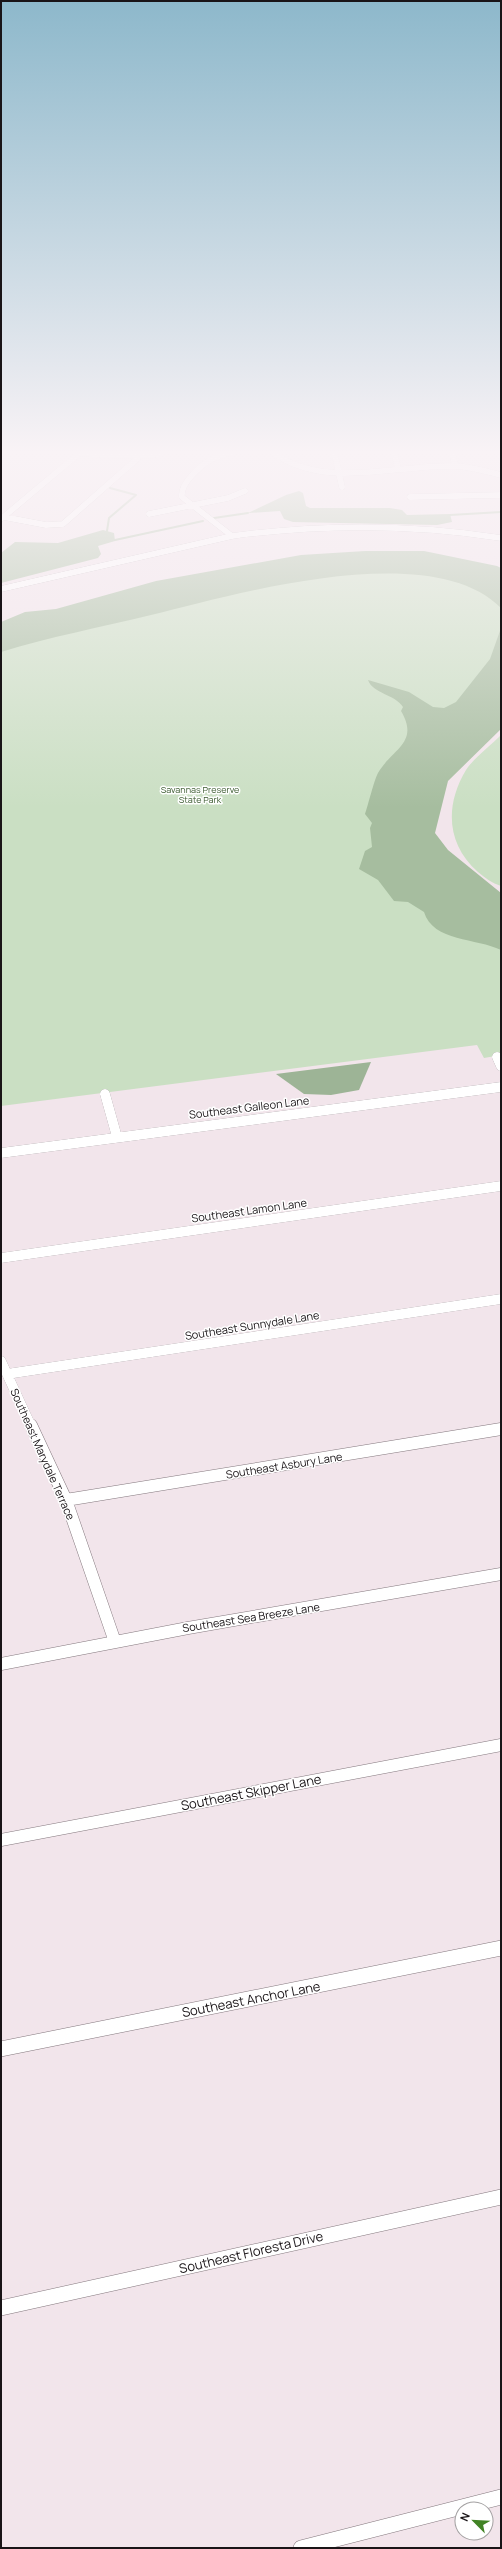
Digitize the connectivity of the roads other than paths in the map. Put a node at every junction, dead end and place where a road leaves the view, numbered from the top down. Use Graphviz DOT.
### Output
graph roads {
  1 [pos="84,570"];
  2 [pos="1,589"];
  3 [pos="497,1057"];
  4 [pos="501,1066"];
  5 [pos="501,1087"];
  6 [pos="105,1094"];
  7 [pos="117,1137"];
  8 [pos="1,1154"];
  9 [pos="501,1186"];
  10 [pos="1,1258"];
  11 [pos="501,1299"];
  12 [pos="1,1361"];
  13 [pos="7,1374"];
  14 [pos="501,1429"];
  15 [pos="66,1500"];
  16 [pos="501,1574"];
  17 [pos="114,1639"];
  18 [pos="1,1664"];
  19 [pos="501,1745"];
  20 [pos="1,1840"];
  21 [pos="501,1948"];
  22 [pos="1,2049"];
  23 [pos="501,2197"];
  24 [pos="1,2308"];
  25 [pos="501,2497"];
  26 [pos="301,2548"];
  1 -- 2 [label="street"];
  3 -- 4 [label="street"];
  5 -- 7 [label="street, Southeast Galleon Lane"];
  6 -- 7 [label="street"];
  7 -- 8 [label="street, Southeast Galleon Lane"];
  9 -- 10 [label="street, Southeast Lamon Lane"];
  11 -- 13 [label="street, Southeast Sunnydale Lane"];
  12 -- 13 [label="street, Southeast Marydale Terrace"];
  13 -- 15 [label="street, Southeast Marydale Terrace"];
  14 -- 15 [label="street, Southeast Asbury Lane"];
  15 -- 17 [label="street, Southeast Marydale Terrace"];
  16 -- 17 [label="street, Southeast Sea Breeze Lane"];
  17 -- 18 [label="street, Southeast Sea Breeze Lane"];
  19 -- 20 [label="street, Southeast Skipper Lane"];
  21 -- 22 [label="street, Southeast Anchor Lane"];
  23 -- 24 [label="street, Southeast Floresta Drive"];
  25 -- 26 [label="street"];
}
